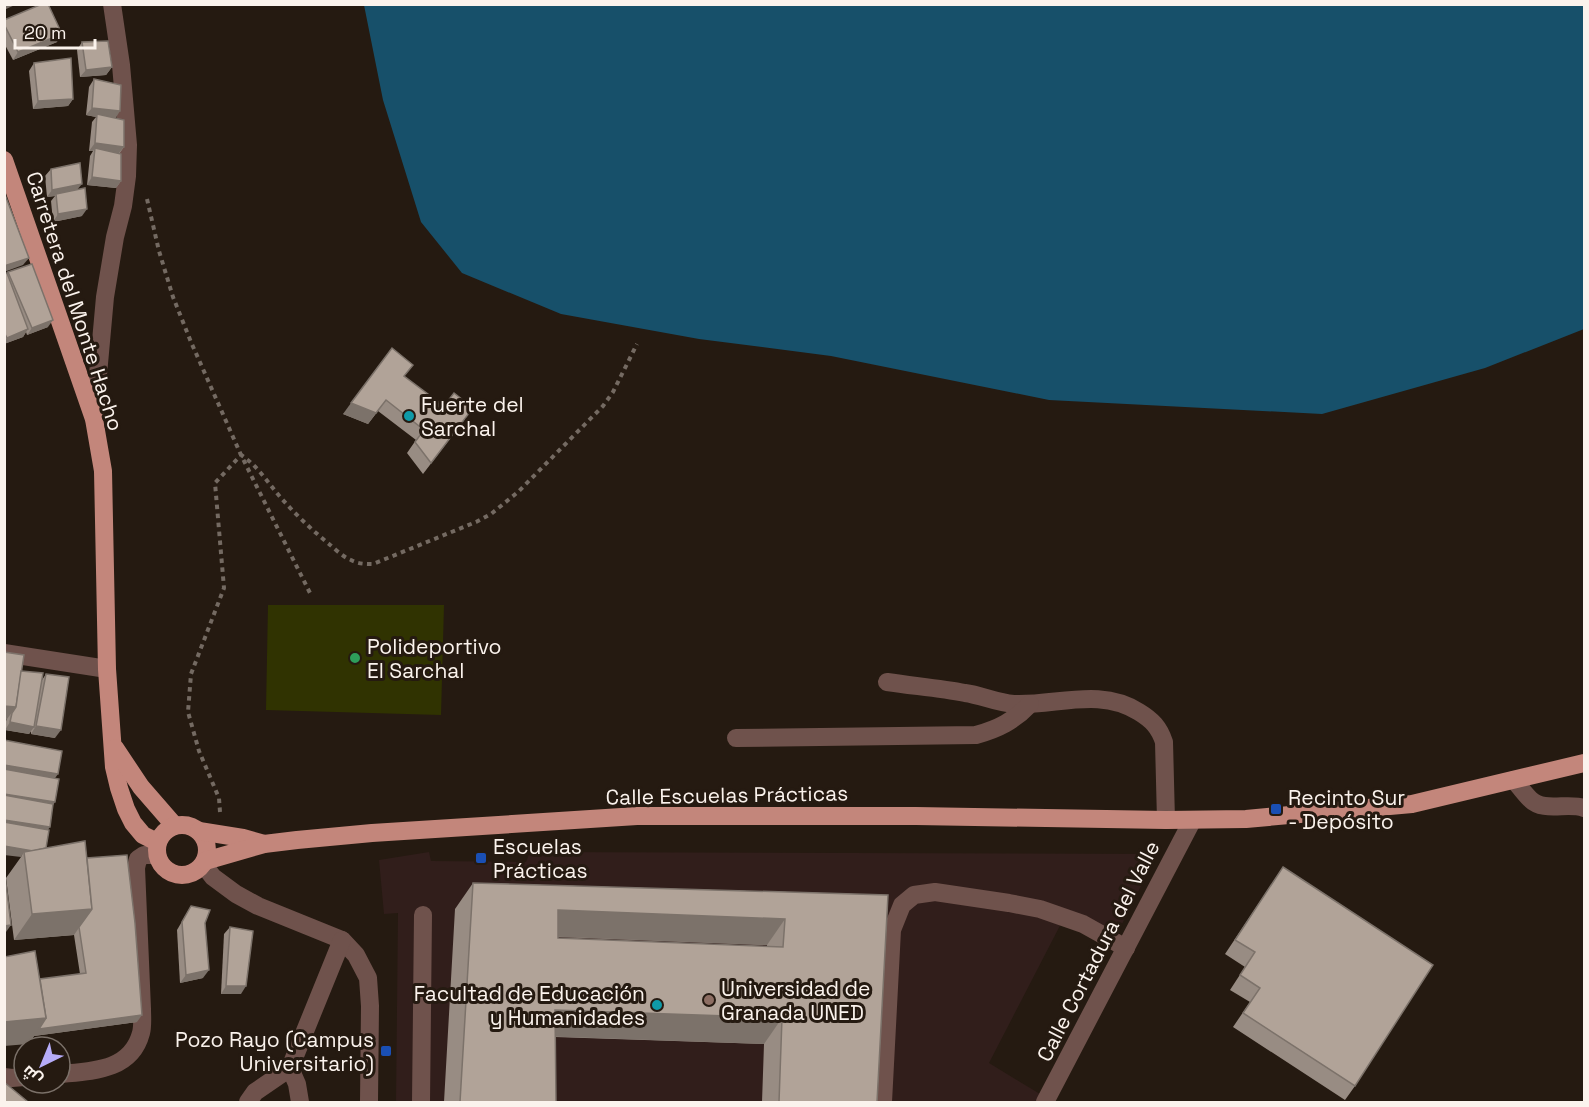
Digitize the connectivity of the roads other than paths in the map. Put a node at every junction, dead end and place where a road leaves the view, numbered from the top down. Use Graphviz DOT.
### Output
graph roads {
  1 [pos="112,4"];
  2 [pos="4,160"];
  3 [pos="94,419"];
  4 [pos="4,653"];
  5 [pos="107,669"];
  6 [pos="888,682"];
  7 [pos="1030,704"];
  8 [pos="736,738"];
  9 [pos="113,745"];
  10 [pos="1584,763"];
  11 [pos="1514,780"];
  12 [pos="1584,808"];
  13 [pos="1166,820"];
  14 [pos="1192,820"];
  15 [pos="174,825"];
  16 [pos="199,831"];
  17 [pos="264,844"];
  18 [pos="157,848"];
  19 [pos="204,863"];
  20 [pos="423,915"];
  21 [pos="342,940"];
  22 [pos="1126,948"];
  23 [pos="290,1068"];
  24 [pos="72,1073"];
  25 [pos="248,1102"];
  26 [pos="300,1102"];
  27 [pos="369,1102"];
  28 [pos="421,1102"];
  29 [pos="883,1102"];
  30 [pos="1045,1102"];
  1 -- 3 [label="street"];
  2 -- 3 [label="main road, Carretera del Monte Hacho"];
  3 -- 5 [label="main road, Carretera del Monte Hacho"];
  4 -- 5 [label="street"];
  5 -- 9 [label="main road, Carretera del Monte Hacho"];
  6 -- 7 [label="street"];
  7 -- 8 [label="street"];
  7 -- 13 [label="street"];
  9 -- 15 [label="main road, Carretera del Monte Hacho"];
  9 -- 18 [label="main road, Carretera del Monte Hacho"];
  10 -- 11 [label="main road, Calle Escuelas Prácticas"];
  11 -- 12 [label="street"];
  11 -- 14 [label="main road, Calle Escuelas Prácticas"];
  13 -- 14 [label="main road, Calle Escuelas Prácticas"];
  13 -- 17 [label="main road, Calle Escuelas Prácticas"];
  14 -- 22 [label="street, Calle Cortadura del Valle"];
  15 -- 16 [label="main road"];
  15 -- 18 [label="main road"];
  16 -- 17 [label="main road"];
  16 -- 19 [label="main road"];
  17 -- 19 [label="main road"];
  18 -- 19 [label="main road"];
  18 -- 24 [label="street"];
  19 -- 21 [label="street"];
  20 -- 28 [label="street"];
  21 -- 23 [label="street"];
  21 -- 27 [label="street"];
  22 -- 29 [label="street"];
  22 -- 30 [label="street, Calle Cortadura del Valle"];
  23 -- 25 [label="street"];
  23 -- 26 [label="street"];
}
